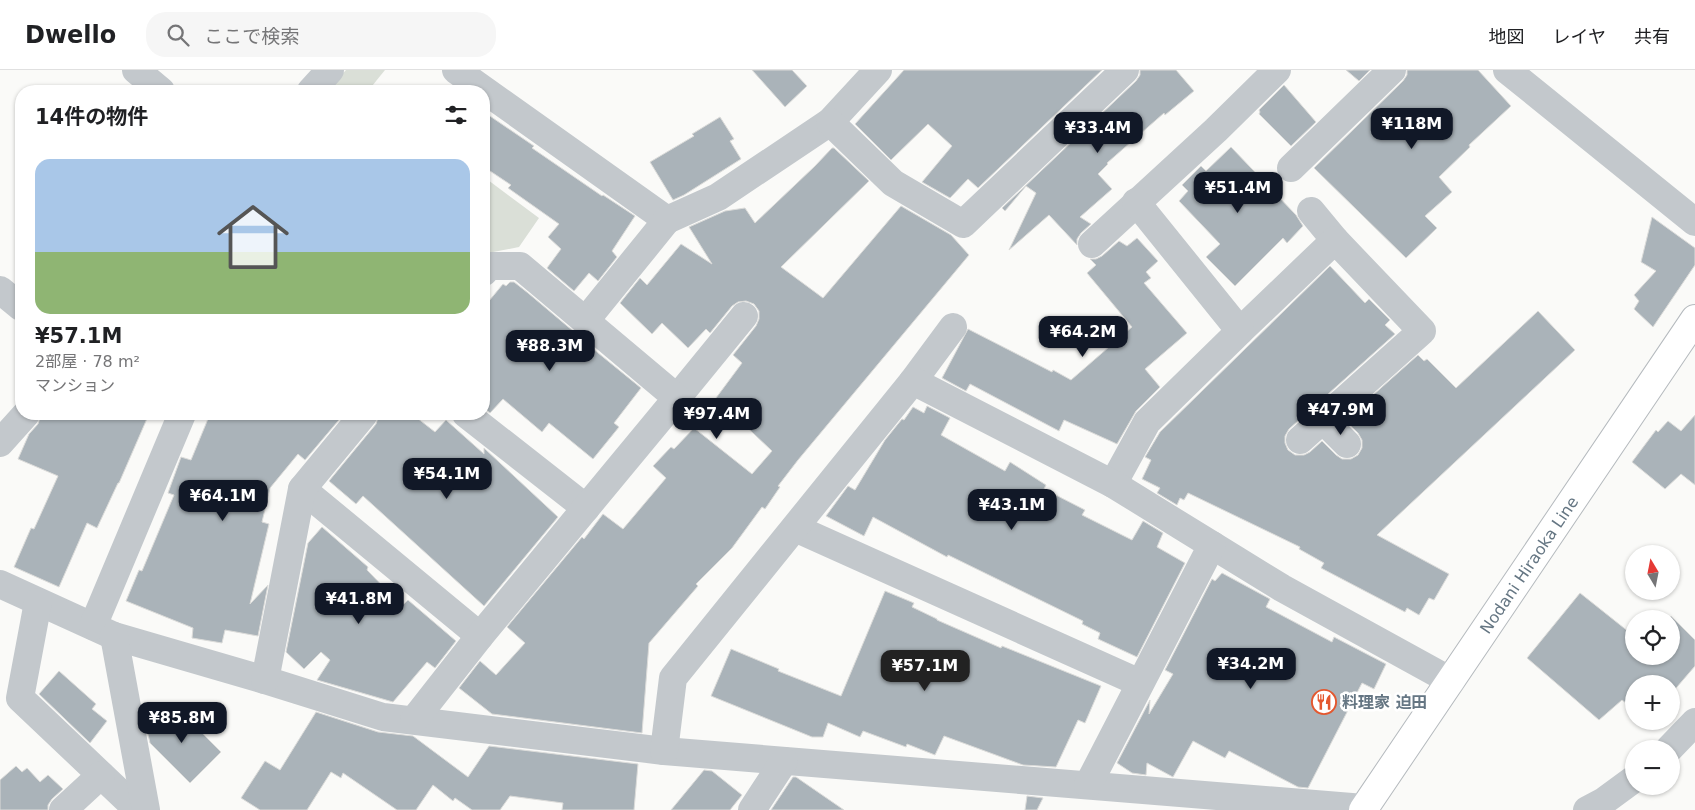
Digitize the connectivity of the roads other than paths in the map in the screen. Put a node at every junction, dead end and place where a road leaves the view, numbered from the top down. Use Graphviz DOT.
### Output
graph roads {
  1 [pos="136,70"];
  2 [pos="456,70"];
  3 [pos="878,70"];
  4 [pos="1125,70"];
  5 [pos="1277,70"];
  6 [pos="1392,70"];
  7 [pos="1507,70"];
  8 [pos="154,85"];
  9 [pos="477,85"];
  10 [pos="490,94"];
  11 [pos="830,122"];
  12 [pos="1291,168"];
  13 [pos="1136,202"];
  14 [pos="1311,211"];
  15 [pos="667,220"];
  16 [pos="1695,222"];
  17 [pos="1335,240"];
  18 [pos="1092,244"];
  19 [pos="490,266"];
  20 [pos="0,290"];
  21 [pos="15,303"];
  22 [pos="744,316"];
  23 [pos="1695,319"];
  24 [pos="586,320"];
  25 [pos="953,326"];
  26 [pos="1240,331"];
  27 [pos="913,381"];
  28 [pos="677,398"];
  29 [pos="21,420"];
  30 [pos="180,420"];
  31 [pos="359,420"];
  32 [pos="474,420"];
  33 [pos="1323,420"];
  34 [pos="1300,440"];
  35 [pos="0,443"];
  36 [pos="1347,444"];
  37 [pos="1112,484"];
  38 [pos="302,490"];
  39 [pos="586,508"];
  40 [pos="795,528"];
  41 [pos="1212,545"];
  42 [pos="0,584"];
  43 [pos="38,602"];
  44 [pos="103,631"];
  45 [pos="480,636"];
  46 [pos="265,680"];
  47 [pos="1451,681"];
  48 [pos="1140,683"];
  49 [pos="414,720"];
  50 [pos="1695,722"];
  51 [pos="1678,740"];
  52 [pos="664,750"];
  53 [pos="784,760"];
  54 [pos="101,775"];
  55 [pos="1088,786"];
  56 [pos="1625,786"];
  57 [pos="1364,809"];
  58 [pos="63,810"];
  59 [pos="138,810"];
  60 [pos="146,810"];
  61 [pos="752,810"];
  62 [pos="1587,810"];
  1 -- 8 [label="street"];
  2 -- 9 [label="street"];
  3 -- 11 [label="street"];
  4 -- 11 [label="street"];
  5 -- 13 [label="street"];
  6 -- 12 [label="street"];
  7 -- 16 [label="street"];
  10 -- 15 [label="street"];
  11 -- 15 [label="street"];
  13 -- 18 [label="street"];
  13 -- 26 [label="street"];
  14 -- 17 [label="street"];
  15 -- 24 [label="street"];
  17 -- 26 [label="street"];
  17 -- 33 [label="street"];
  19 -- 24 [label="street"];
  20 -- 21 [label="street"];
  22 -- 28 [label="street"];
  23 -- 47 [label="main road, Nodani Hiraoka Line"];
  24 -- 28 [label="street"];
  25 -- 27 [label="street"];
  26 -- 37 [label="street"];
  27 -- 37 [label="street"];
  27 -- 40 [label="street"];
  28 -- 39 [label="street"];
  29 -- 35 [label="street"];
  30 -- 44 [label="street"];
  31 -- 38 [label="street"];
  32 -- 39 [label="street"];
  33 -- 34 [label="street"];
  33 -- 36 [label="street"];
  37 -- 41 [label="street"];
  38 -- 45 [label="street"];
  38 -- 46 [label="street"];
  39 -- 45 [label="street"];
  40 -- 48 [label="street"];
  40 -- 52 [label="street"];
  41 -- 47 [label="street"];
  41 -- 48 [label="street"];
  42 -- 43 [label="street"];
  43 -- 44 [label="street"];
  43 -- 54 [label="street"];
  44 -- 46 [label="street"];
  44 -- 60 [label="street"];
  45 -- 49 [label="street"];
  46 -- 49 [label="street"];
  47 -- 57 [label="main road, Nodani Hiraoka Line"];
  48 -- 55 [label="street"];
  49 -- 52 [label="street"];
  50 -- 51 [label="street"];
  52 -- 53 [label="street"];
  53 -- 55 [label="street"];
  53 -- 61 [label="street"];
  54 -- 58 [label="street"];
  54 -- 59 [label="street"];
  55 -- 57 [label="street"];
  56 -- 62 [label="street"];
}
